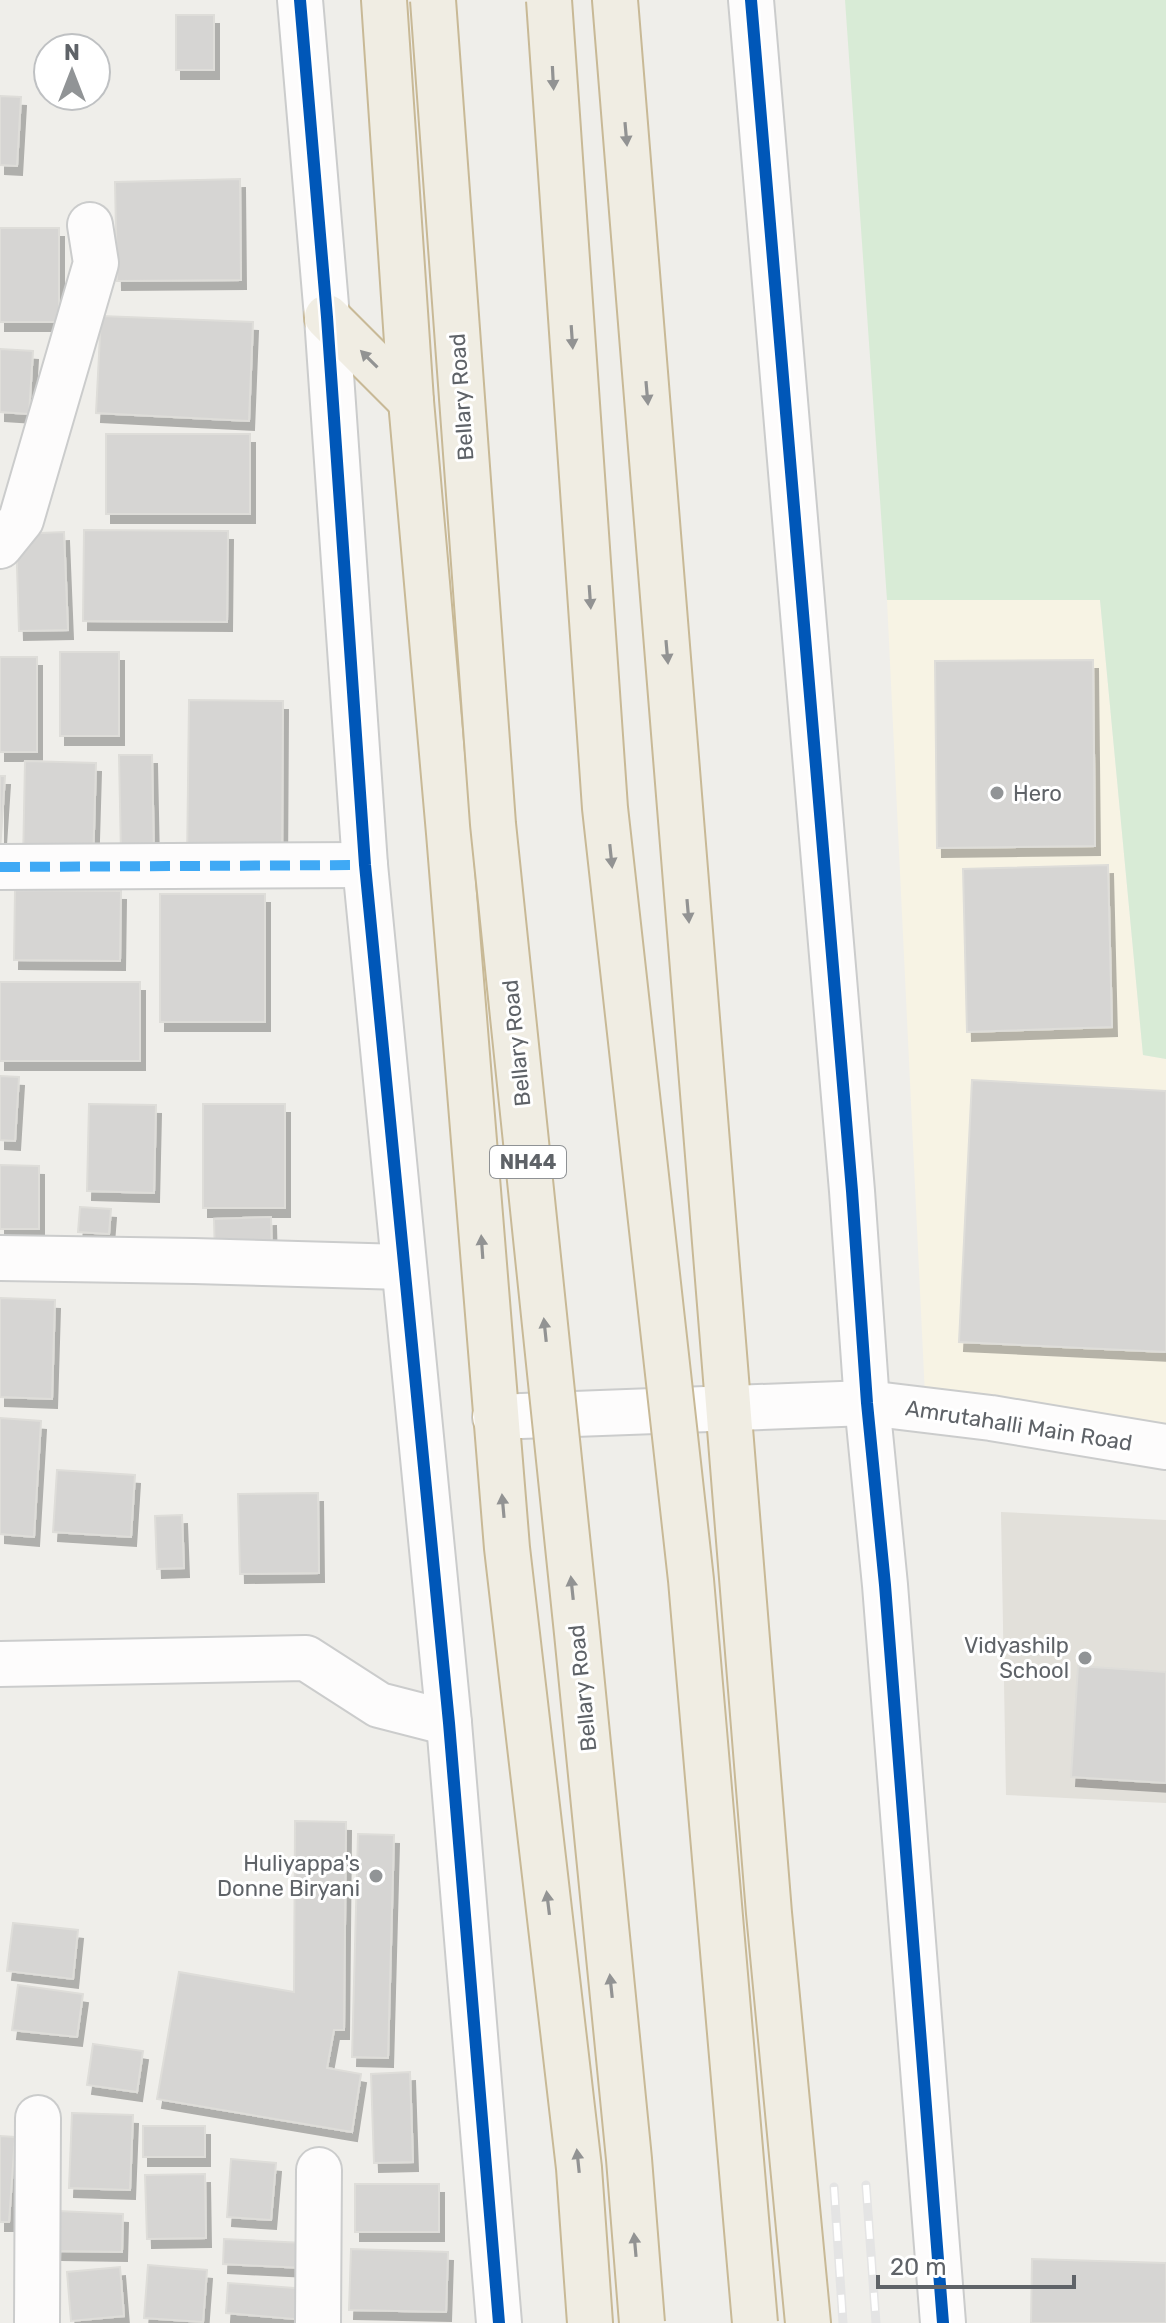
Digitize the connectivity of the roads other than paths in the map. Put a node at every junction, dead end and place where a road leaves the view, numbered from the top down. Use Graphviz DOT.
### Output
graph roads {
  1 [pos="300,0"];
  2 [pos="384,0"];
  3 [pos="433,0"];
  4 [pos="549,0"];
  5 [pos="615,0"];
  6 [pos="751,0"];
  7 [pos="90,225"];
  8 [pos="327,317"];
  9 [pos="411,401"];
  10 [pos="0,546"];
  11 [pos="365,865"];
  12 [pos="0,867"];
  13 [pos="0,1258"];
  14 [pos="403,1267"];
  15 [pos="867,1403"];
  16 [pos="728,1407"];
  17 [pos="495,1417"];
  18 [pos="1166,1447"];
  19 [pos="0,1664"];
  20 [pos="449,1723"];
  21 [pos="38,2118"];
  22 [pos="319,2170"];
  23 [pos="37,2323"];
  24 [pos="318,2323"];
  25 [pos="499,2323"];
  26 [pos="590,2323"];
  27 [pos="642,2323"];
  28 [pos="755,2323"];
  29 [pos="808,2323"];
  30 [pos="943,2323"];
  1 -- 8 [label="street"];
  2 -- 9 [label="highway"];
  27 -- 3 [label="highway, Bellary Road / NH44, one-way, bridge"];
  4 -- 28 [label="highway, one-way, bridge"];
  5 -- 16 [label="highway, one-way"];
  6 -- 15 [label="street"];
  7 -- 10 [label="street"];
  9 -- 8 [label="highway, one-way"];
  8 -- 11 [label="street"];
  17 -- 9 [label="highway, one-way"];
  11 -- 12 [label="street"];
  11 -- 14 [label="street"];
  13 -- 14 [label="street"];
  14 -- 20 [label="street"];
  15 -- 16 [label="street, Amrutahalli Main Road"];
  15 -- 18 [label="street, Amrutahalli Main Road"];
  15 -- 30 [label="street"];
  16 -- 17 [label="street, Amrutahalli Main Road"];
  16 -- 29 [label="highway"];
  26 -- 17 [label="highway, one-way"];
  19 -- 20 [label="street"];
  20 -- 25 [label="street"];
  21 -- 23 [label="street"];
  22 -- 24 [label="street"];
}
